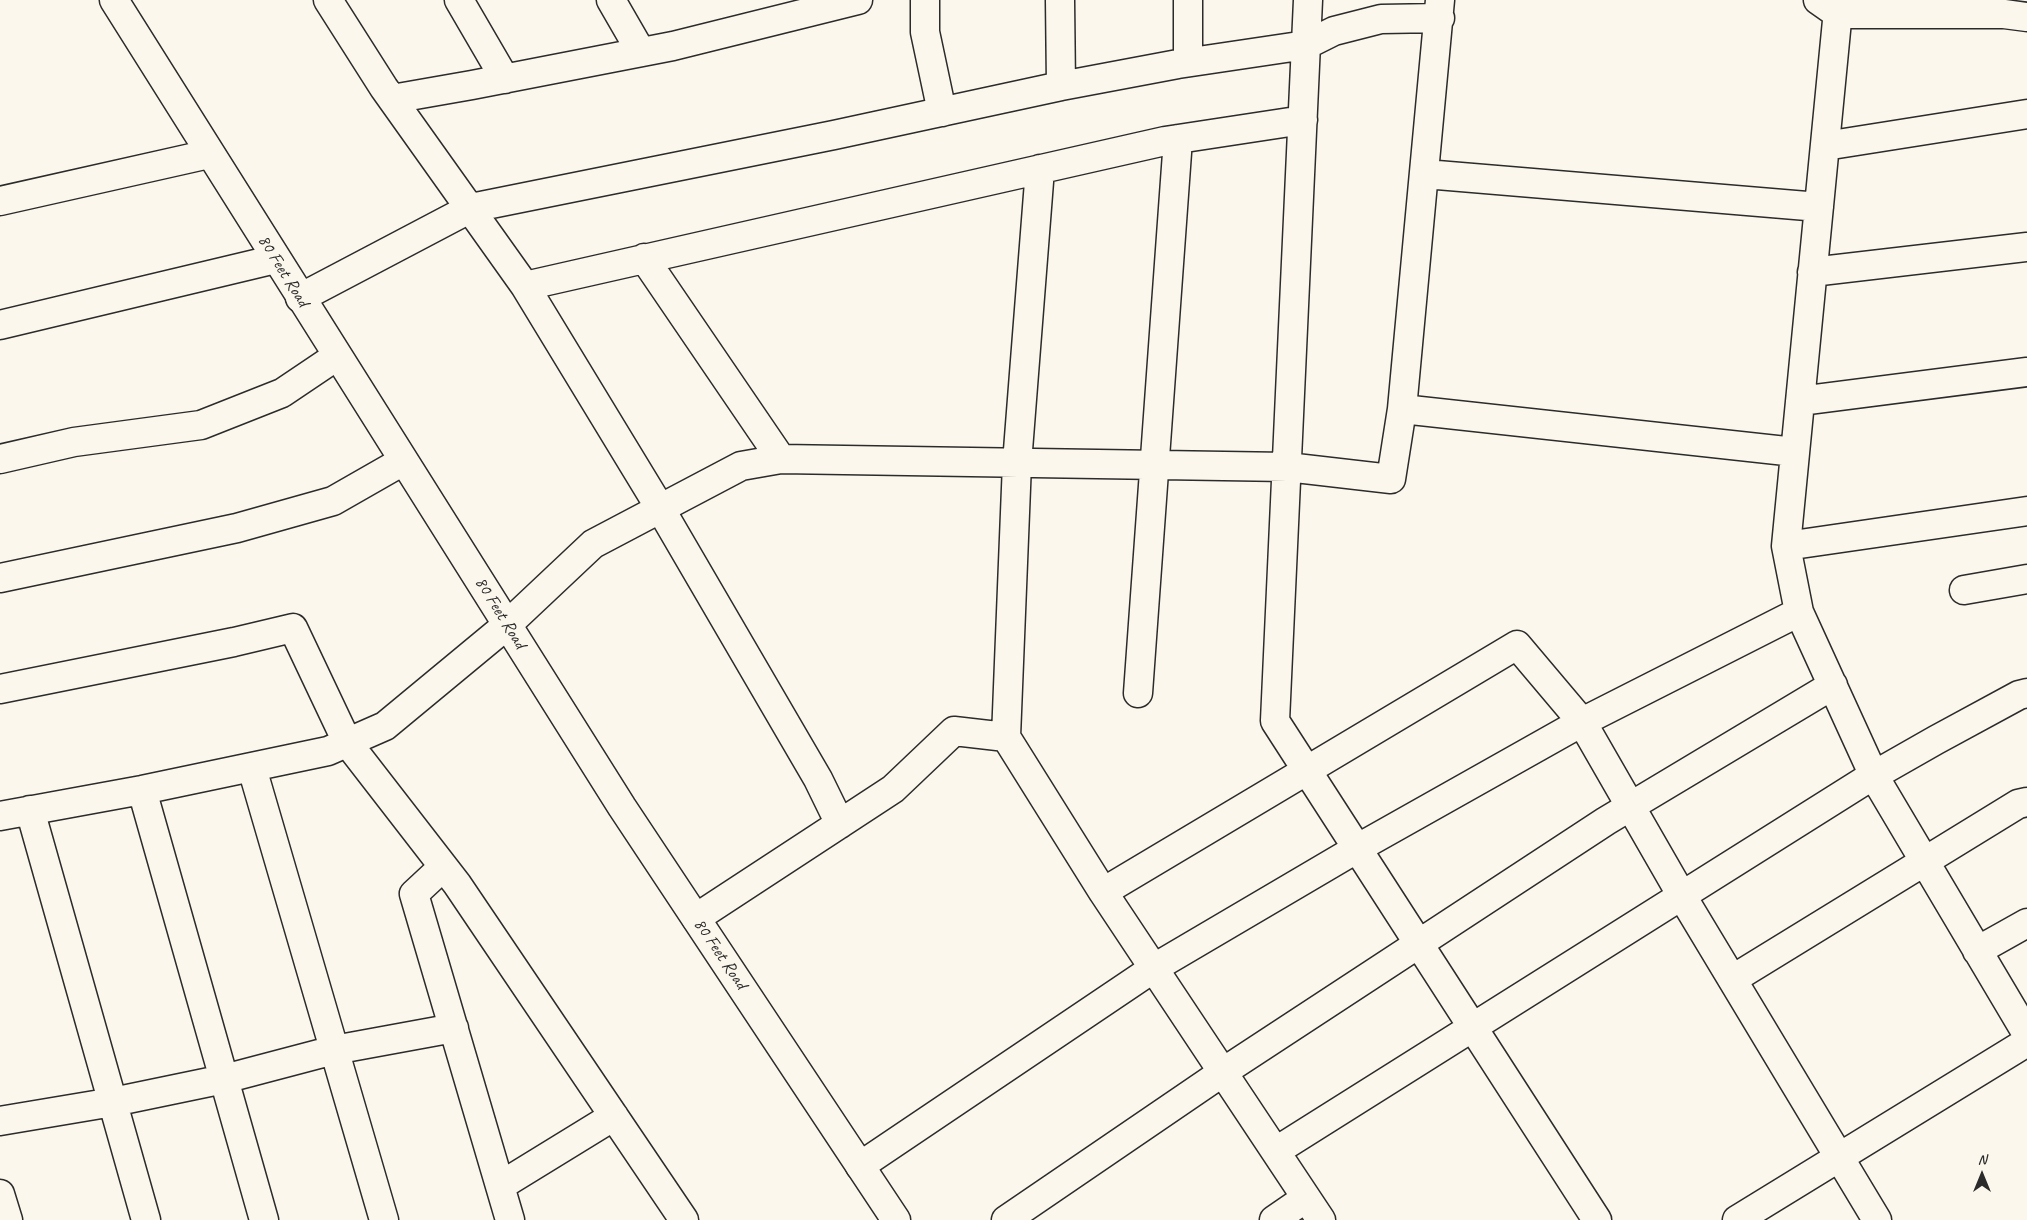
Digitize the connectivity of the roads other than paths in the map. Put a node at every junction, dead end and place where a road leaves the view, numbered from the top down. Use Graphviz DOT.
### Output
graph roads {
  1 [pos="114,0"];
  2 [pos="328,0"];
  3 [pos="459,0"];
  4 [pos="611,0"];
  5 [pos="858,0"];
  6 [pos="924,0"];
  7 [pos="1060,0"];
  8 [pos="1188,0"];
  9 [pos="1308,0"];
  10 [pos="1832,5"];
  11 [pos="1976,7"];
  12 [pos="777,9"];
  13 [pos="1440,9"];
  14 [pos="2027,17"];
  15 [pos="1306,45"];
  16 [pos="641,52"];
  17 [pos="1188,62"];
  18 [pos="505,79"];
  19 [pos="1062,86"];
  20 [pos="392,99"];
  21 [pos="942,112"];
  22 [pos="2027,114"];
  23 [pos="1303,120"];
  24 [pos="1178,139"];
  25 [pos="1825,146"];
  26 [pos="210,154"];
  27 [pos="1040,169"];
  28 [pos="1425,174"];
  29 [pos="0,201"];
  30 [pos="1819,207"];
  31 [pos="471,208"];
  32 [pos="2027,247"];
  33 [pos="644,258"];
  34 [pos="276,259"];
  35 [pos="1812,272"];
  36 [pos="525,286"];
  37 [pos="300,298"];
  38 [pos="0,325"];
  39 [pos="337,356"];
  40 [pos="2027,372"];
  41 [pos="1800,401"];
  42 [pos="1402,409"];
  43 [pos="1795,452"];
  44 [pos="0,459"];
  45 [pos="781,459"];
  46 [pos="404,461"];
  47 [pos="1017,463"];
  48 [pos="1155,465"];
  49 [pos="1287,467"];
  50 [pos="660,508"];
  51 [pos="2027,511"];
  52 [pos="1786,546"];
  53 [pos="0,578"];
  54 [pos="2027,580"];
  55 [pos="1964,590"];
  56 [pos="1799,612"];
  57 [pos="507,625"];
  58 [pos="1833,685"];
  59 [pos="0,689"];
  60 [pos="1138,692"];
  61 [pos="2027,693"];
  62 [pos="1582,722"];
  63 [pos="1006,737"];
  64 [pos="347,742"];
  65 [pos="252,768"];
  66 [pos="1307,770"];
  67 [pos="1874,776"];
  68 [pos="142,790"];
  69 [pos="2027,802"];
  70 [pos="1631,805"];
  71 [pos="30,810"];
  72 [pos="0,816"];
  73 [pos="840,824"];
  74 [pos="1358,848"];
  75 [pos="1924,861"];
  76 [pos="443,867"];
  77 [pos="1103,892"];
  78 [pos="1682,896"];
  79 [pos="696,918"];
  80 [pos="2027,922"];
  81 [pos="1419,943"];
  82 [pos="1977,951"];
  83 [pos="1154,968"];
  84 [pos="1733,979"];
  85 [pos="1473,1027"];
  86 [pos="454,1028"];
  87 [pos="2027,1034"];
  88 [pos="2027,1042"];
  89 [pos="334,1050"];
  90 [pos="1223,1072"];
  91 [pos="224,1079"];
  92 [pos="113,1102"];
  93 [pos="614,1116"];
  94 [pos="0,1121"];
  95 [pos="1276,1151"];
  96 [pos="1839,1157"];
  97 [pos="860,1166"];
  98 [pos="500,1186"];
  99 [pos="0,1194"];
  100 [pos="1306,1198"];
  101 [pos="8,1220"];
  102 [pos="146,1220"];
  103 [pos="264,1220"];
  104 [pos="384,1220"];
  105 [pos="510,1220"];
  106 [pos="684,1220"];
  107 [pos="896,1220"];
  108 [pos="1006,1220"];
  109 [pos="1274,1220"];
  110 [pos="1321,1220"];
  111 [pos="1597,1220"];
  112 [pos="1737,1220"];
  113 [pos="1877,1220"];
  1 -- 26 [label="street, 80 Feet Road"];
  2 -- 20 [label="street"];
  3 -- 18 [label="street"];
  4 -- 16 [label="street"];
  5 -- 12 [label="street"];
  6 -- 21 [label="street"];
  7 -- 19 [label="street"];
  8 -- 17 [label="street"];
  9 -- 15 [label="street"];
  10 -- 11 [label="street"];
  10 -- 25 [label="street"];
  11 -- 14 [label="street"];
  12 -- 16 [label="street"];
  13 -- 15 [label="street"];
  13 -- 28 [label="street"];
  15 -- 17 [label="street"];
  15 -- 23 [label="street"];
  16 -- 18 [label="street"];
  17 -- 19 [label="street"];
  18 -- 20 [label="street"];
  19 -- 21 [label="street"];
  20 -- 31 [label="street"];
  21 -- 31 [label="street"];
  22 -- 25 [label="street"];
  23 -- 24 [label="street"];
  23 -- 49 [label="street"];
  24 -- 27 [label="street"];
  24 -- 48 [label="street"];
  25 -- 30 [label="street"];
  26 -- 29 [label="street"];
  26 -- 34 [label="street, 80 Feet Road"];
  27 -- 33 [label="street"];
  27 -- 47 [label="street"];
  28 -- 30 [label="street"];
  28 -- 42 [label="street"];
  30 -- 35 [label="street"];
  31 -- 36 [label="street"];
  31 -- 37 [label="street"];
  32 -- 35 [label="street"];
  33 -- 36 [label="street"];
  33 -- 45 [label="street"];
  34 -- 37 [label="street, 80 Feet Road"];
  34 -- 38 [label="street"];
  35 -- 41 [label="street"];
  36 -- 50 [label="street"];
  37 -- 39 [label="street, 80 Feet Road"];
  39 -- 44 [label="street"];
  39 -- 46 [label="street, 80 Feet Road"];
  40 -- 41 [label="street"];
  41 -- 43 [label="street"];
  42 -- 43 [label="street"];
  42 -- 49 [label="street"];
  43 -- 52 [label="street"];
  45 -- 47 [label="street"];
  45 -- 50 [label="street"];
  46 -- 53 [label="street"];
  46 -- 57 [label="street, 80 Feet Road"];
  47 -- 48 [label="street"];
  47 -- 63 [label="street"];
  48 -- 49 [label="street"];
  48 -- 60 [label="street"];
  49 -- 66 [label="street"];
  50 -- 57 [label="street"];
  50 -- 73 [label="street"];
  51 -- 52 [label="street"];
  52 -- 56 [label="street"];
  54 -- 55 [label="street"];
  56 -- 58 [label="street"];
  56 -- 62 [label="street"];
  57 -- 64 [label="street"];
  57 -- 79 [label="street, 80 Feet Road"];
  58 -- 67 [label="street"];
  58 -- 70 [label="street"];
  59 -- 64 [label="street"];
  61 -- 67 [label="street"];
  62 -- 66 [label="street"];
  62 -- 70 [label="street"];
  62 -- 74 [label="street"];
  63 -- 73 [label="street"];
  63 -- 77 [label="street"];
  64 -- 65 [label="street"];
  64 -- 76 [label="street"];
  65 -- 68 [label="street"];
  65 -- 89 [label="street"];
  66 -- 74 [label="street"];
  66 -- 77 [label="street"];
  67 -- 75 [label="street"];
  67 -- 78 [label="street"];
  68 -- 71 [label="street"];
  68 -- 91 [label="street"];
  69 -- 75 [label="street"];
  70 -- 78 [label="street"];
  70 -- 81 [label="street"];
  71 -- 72 [label="street"];
  71 -- 92 [label="street"];
  73 -- 79 [label="street"];
  74 -- 81 [label="street"];
  74 -- 83 [label="street"];
  75 -- 82 [label="street"];
  75 -- 84 [label="street"];
  76 -- 86 [label="street"];
  76 -- 93 [label="street"];
  77 -- 83 [label="street"];
  78 -- 84 [label="street"];
  78 -- 85 [label="street"];
  79 -- 97 [label="street, 80 Feet Road"];
  80 -- 82 [label="street"];
  81 -- 85 [label="street"];
  81 -- 90 [label="street"];
  82 -- 87 [label="street"];
  83 -- 90 [label="street"];
  83 -- 97 [label="street"];
  84 -- 96 [label="street"];
  85 -- 95 [label="street"];
  85 -- 111 [label="street"];
  86 -- 89 [label="street"];
  86 -- 98 [label="street"];
  88 -- 96 [label="street"];
  89 -- 91 [label="street"];
  89 -- 104 [label="street"];
  90 -- 95 [label="street"];
  90 -- 108 [label="street"];
  91 -- 92 [label="street"];
  91 -- 103 [label="street"];
  92 -- 94 [label="street"];
  92 -- 102 [label="street"];
  93 -- 98 [label="street"];
  93 -- 106 [label="street"];
  95 -- 100 [label="street"];
  96 -- 112 [label="street"];
  96 -- 113 [label="street"];
  97 -- 107 [label="street, 80 Feet Road"];
  98 -- 105 [label="street"];
  99 -- 101 [label="street"];
  100 -- 109 [label="street"];
  100 -- 110 [label="street"];
}
